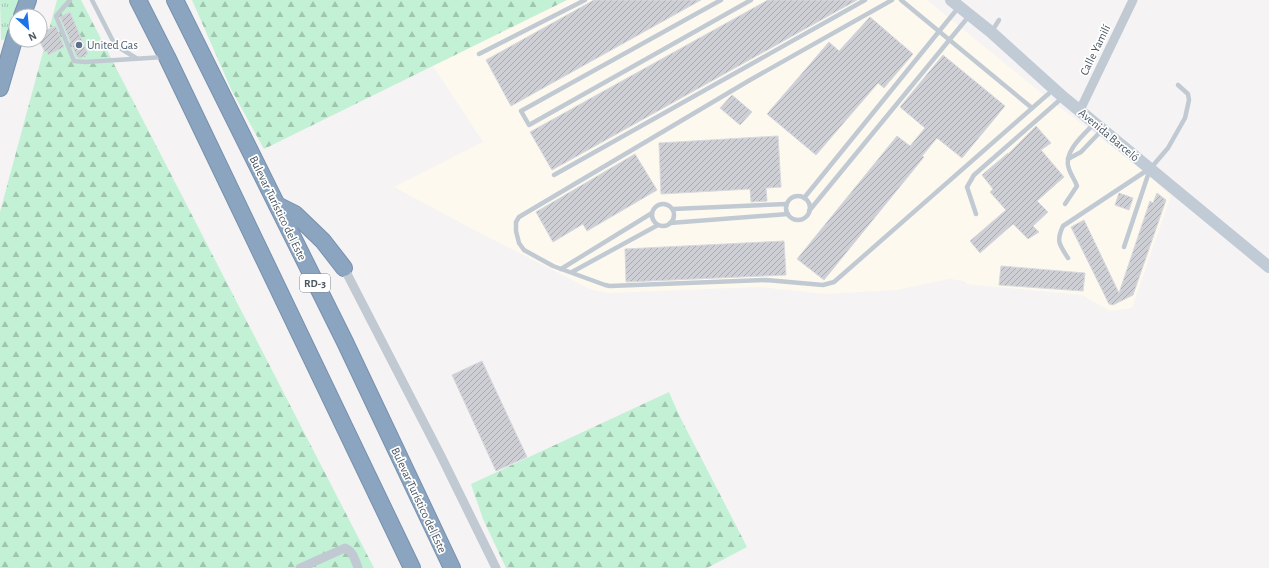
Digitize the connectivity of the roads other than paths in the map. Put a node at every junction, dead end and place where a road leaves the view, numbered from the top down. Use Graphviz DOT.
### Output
graph roads {
  1 [pos="70,0"];
  2 [pos="92,0"];
  3 [pos="138,0"];
  4 [pos="175,0"];
  5 [pos="585,0"];
  6 [pos="721,0"];
  7 [pos="751,0"];
  8 [pos="866,0"];
  9 [pos="892,0"];
  10 [pos="901,0"];
  11 [pos="1133,0"];
  12 [pos="955,3"];
  13 [pos="970,15"];
  14 [pos="999,20"];
  15 [pos="939,31"];
  16 [pos="991,32"];
  17 [pos="950,40"];
  18 [pos="12,48"];
  19 [pos="479,54"];
  20 [pos="167,57"];
  21 [pos="136,58"];
  22 [pos="1178,85"];
  23 [pos="0,88"];
  24 [pos="1059,93"];
  25 [pos="1032,108"];
  26 [pos="1080,110"];
  27 [pos="1099,126"];
  28 [pos="1068,159"];
  29 [pos="1150,168"];
  30 [pos="554,175"];
  31 [pos="804,198"];
  32 [pos="787,204"];
  33 [pos="1065,204"];
  34 [pos="277,205"];
  35 [pos="673,209"];
  36 [pos="809,211"];
  37 [pos="652,213"];
  38 [pos="788,214"];
  39 [pos="976,214"];
  40 [pos="670,223"];
  41 [pos="658,225"];
  42 [pos="1124,247"];
  43 [pos="1068,258"];
  44 [pos="344,268"];
  45 [pos="1269,268"];
  46 [pos="561,269"];
  47 [pos="572,272"];
  48 [pos="393,529"];
  49 [pos="300,568"];
  50 [pos="358,568"];
  51 [pos="400,568"];
  52 [pos="412,568"];
  53 [pos="452,568"];
  54 [pos="496,568"];
  1 -- 21 [label="lane"];
  2 -- 21 [label="lane"];
  3 -- 20 [label="highway"];
  4 -- 34 [label="highway, Bulevar Turístico del Este / RD-3"];
  5 -- 19 [label="lane"];
  6 -- 7 [label="lane"];
  8 -- 30 [label="lane"];
  9 -- 46 [label="lane"];
  10 -- 15 [label="lane"];
  11 -- 26 [label="street, Calle Yamilí"];
  12 -- 13 [label="street, Avenida Barceló"];
  12 -- 15 [label="lane"];
  13 -- 16 [label="street, Avenida Barceló"];
  13 -- 17 [label="lane"];
  14 -- 16 [label="lane"];
  15 -- 17 [label="lane"];
  15 -- 31 [label="lane"];
  16 -- 24 [label="street, Avenida Barceló"];
  17 -- 25 [label="lane"];
  17 -- 36 [label="lane"];
  18 -- 23 [label="highway"];
  20 -- 21 [label="lane"];
  20 -- 48 [label="highway"];
  22 -- 29 [label="lane"];
  24 -- 25 [label="lane"];
  24 -- 26 [label="street, Avenida Barceló"];
  24 -- 39 [label="lane"];
  25 -- 47 [label="lane"];
  26 -- 27 [label="street, Avenida Barceló"];
  27 -- 28 [label="lane"];
  27 -- 28 [label="lane"];
  27 -- 29 [label="street, Avenida Barceló"];
  28 -- 33 [label="lane"];
  29 -- 42 [label="lane"];
  29 -- 43 [label="lane"];
  29 -- 45 [label="street, Avenida Barceló"];
  31 -- 32 [label="lane"];
  31 -- 36 [label="lane"];
  32 -- 35 [label="lane"];
  32 -- 38 [label="lane"];
  34 -- 44 [label="highway"];
  34 -- 53 [label="highway, Bulevar Turístico del Este / RD-3"];
  35 -- 37 [label="lane"];
  35 -- 40 [label="lane"];
  36 -- 38 [label="lane"];
  37 -- 41 [label="lane"];
  37 -- 46 [label="lane"];
  38 -- 40 [label="lane"];
  40 -- 41 [label="lane"];
  41 -- 47 [label="lane"];
  44 -- 54 [label="street"];
  46 -- 47 [label="lane"];
  48 -- 51 [label="highway"];
  48 -- 52 [label="highway"];
  49 -- 50 [label="street"];
}
